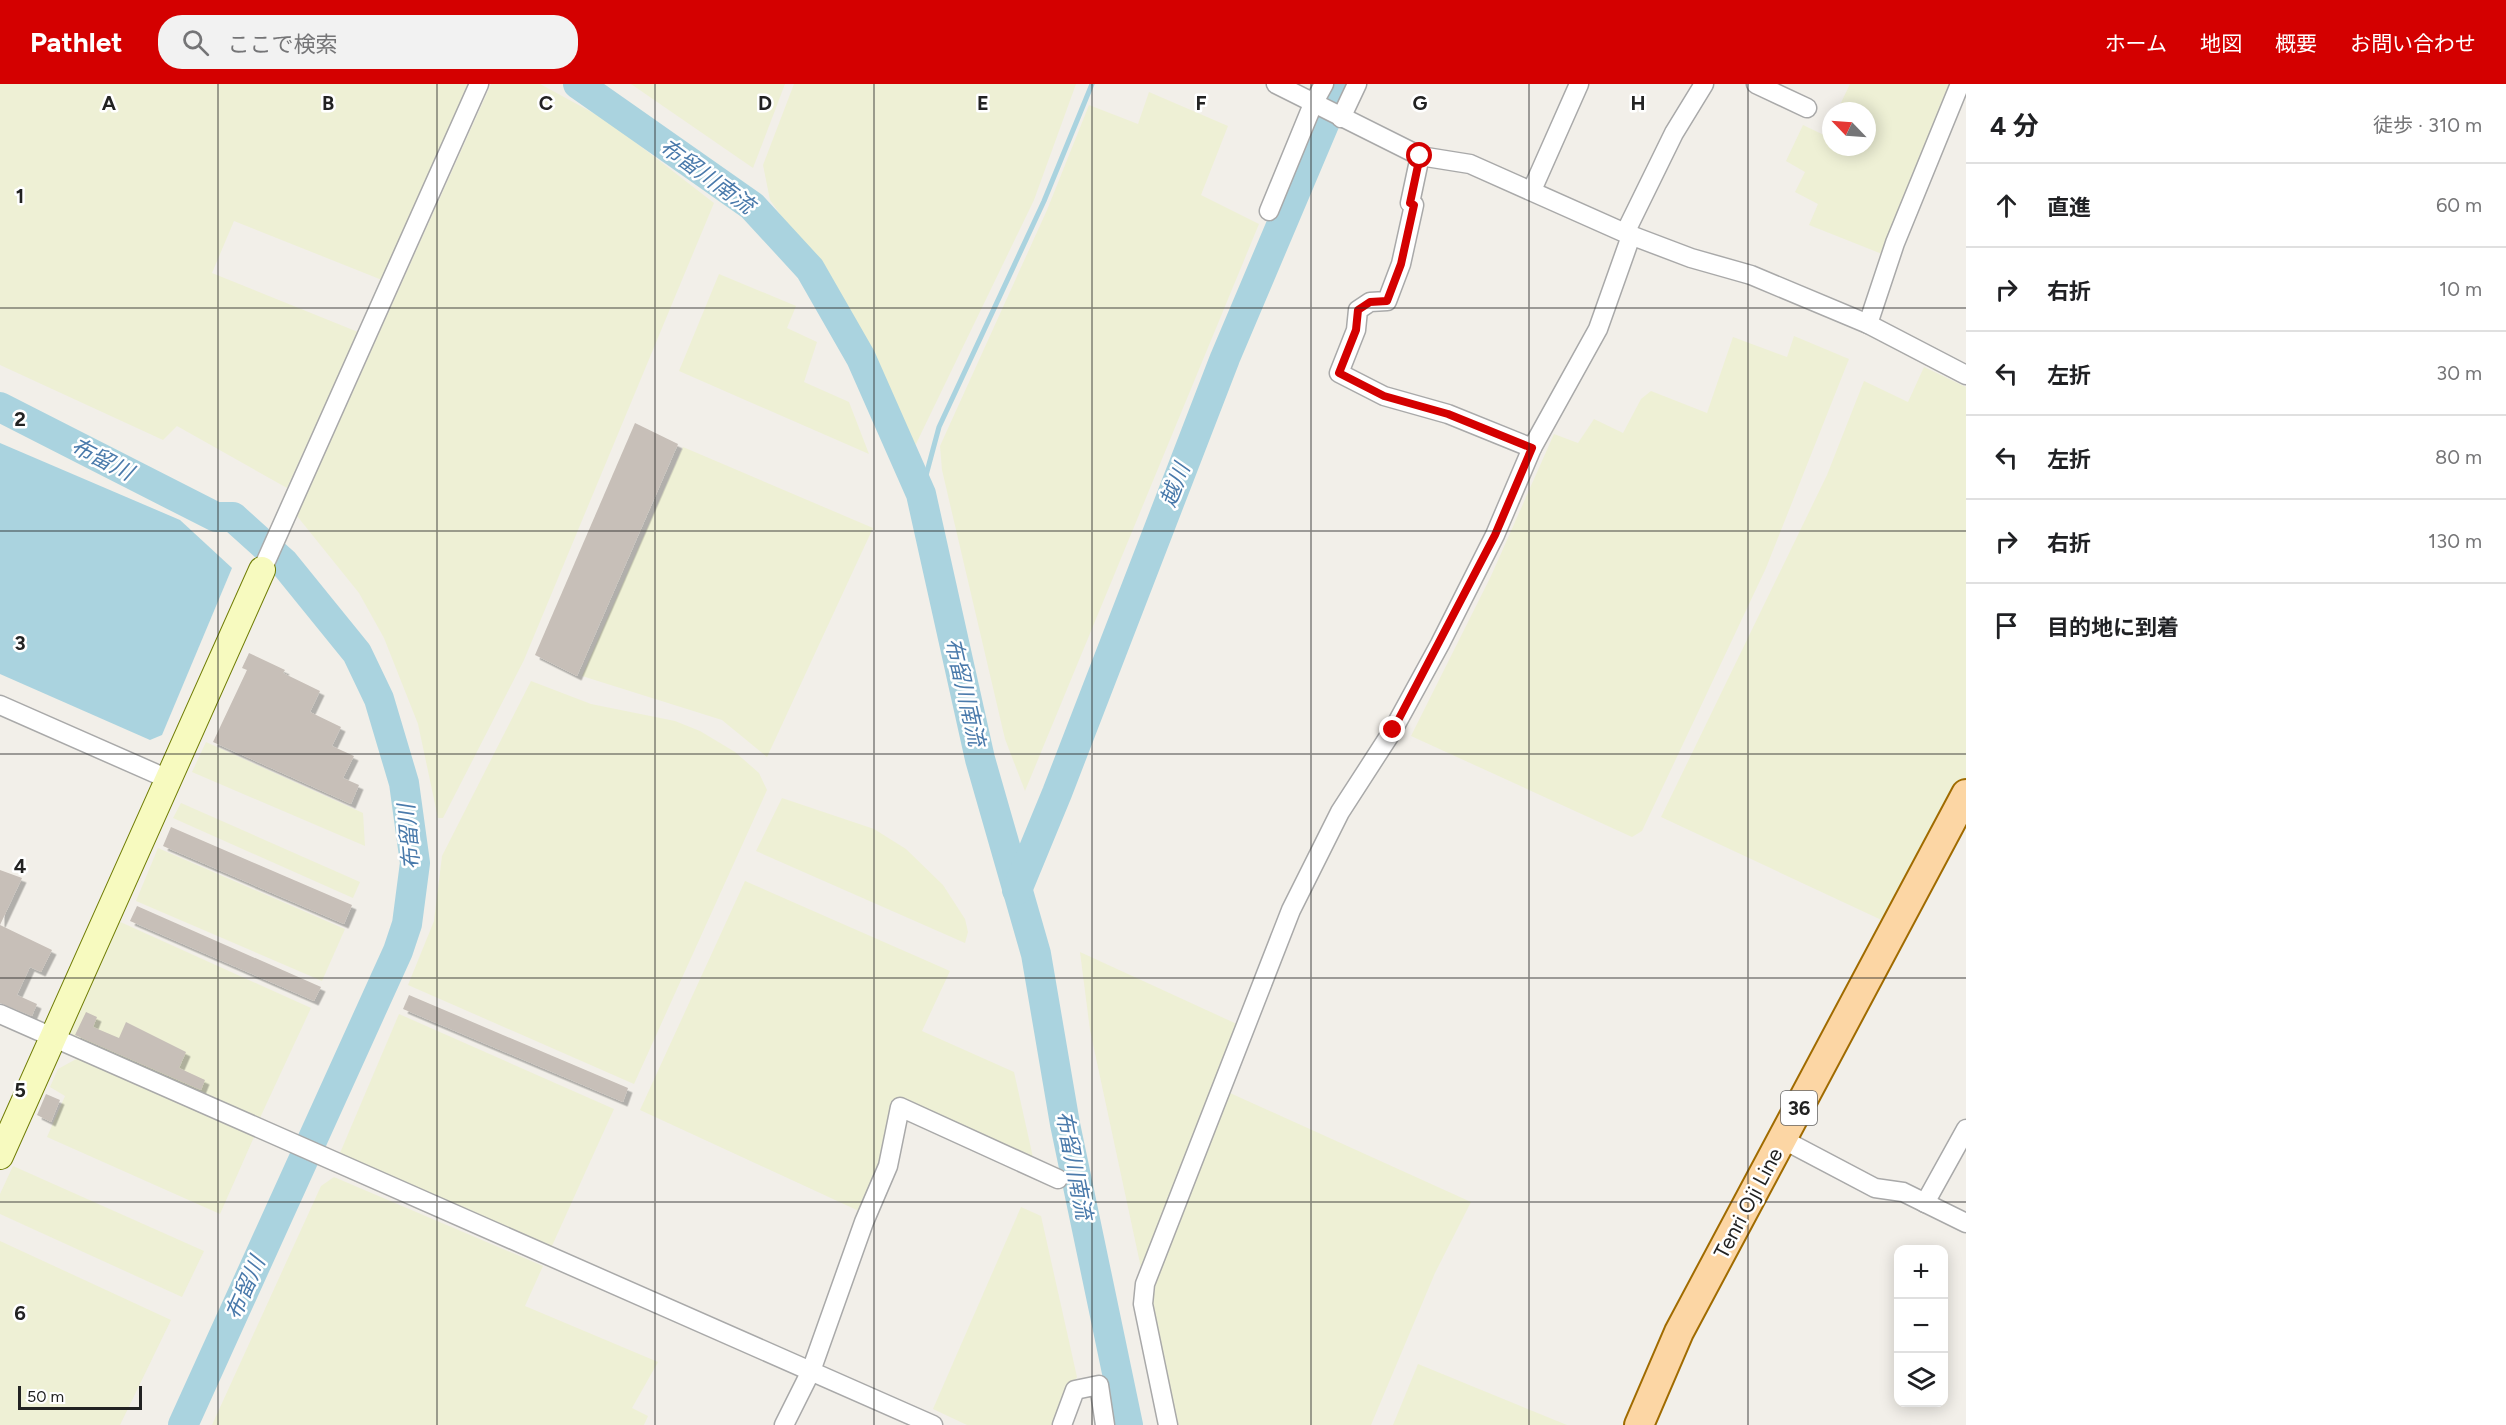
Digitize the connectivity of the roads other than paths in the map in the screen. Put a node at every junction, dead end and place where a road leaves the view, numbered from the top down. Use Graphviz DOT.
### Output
graph roads {
  1 [pos="479,84"];
  2 [pos="1276,84"];
  3 [pos="1324,84"];
  4 [pos="1357,84"];
  5 [pos="1579,84"];
  6 [pos="1704,84"];
  7 [pos="1756,84"];
  8 [pos="1960,84"];
  9 [pos="1313,104"];
  10 [pos="1807,108"];
  11 [pos="1341,118"];
  12 [pos="1420,156"];
  13 [pos="1532,190"];
  14 [pos="1269,212"];
  15 [pos="1628,234"];
  16 [pos="1868,324"];
  17 [pos="1966,375"];
  18 [pos="1532,448"];
  19 [pos="262,570"];
  20 [pos="0,705"];
  21 [pos="168,778"];
  22 [pos="1966,794"];
  23 [pos="0,1014"];
  24 [pos="52,1036"];
  25 [pos="1966,1129"];
  26 [pos="1782,1139"];
  27 [pos="0,1156"];
  28 [pos="1058,1179"];
  29 [pos="1926,1203"];
  30 [pos="1966,1223"];
  31 [pos="811,1371"];
  32 [pos="784,1425"];
  33 [pos="933,1425"];
  34 [pos="1062,1425"];
  35 [pos="1105,1425"];
  36 [pos="1167,1425"];
  37 [pos="1639,1425"];
  1 -- 19 [label="street"];
  2 -- 9 [label="street"];
  3 -- 9 [label="street"];
  4 -- 11 [label="street"];
  5 -- 13 [label="street"];
  6 -- 15 [label="street"];
  7 -- 10 [label="street"];
  8 -- 16 [label="street"];
  9 -- 11 [label="street"];
  9 -- 14 [label="street"];
  11 -- 12 [label="street"];
  12 -- 13 [label="street"];
  12 -- 18 [label="street"];
  13 -- 15 [label="street"];
  15 -- 16 [label="street"];
  15 -- 18 [label="street"];
  16 -- 17 [label="street"];
  18 -- 36 [label="street"];
  19 -- 21 [label="street"];
  20 -- 21 [label="street"];
  21 -- 24 [label="street"];
  22 -- 26 [label="main road, Tenri Oji Line / 36"];
  23 -- 24 [label="street"];
  24 -- 27 [label="street"];
  24 -- 31 [label="street"];
  25 -- 29 [label="street"];
  26 -- 29 [label="street"];
  26 -- 37 [label="main road, Tenri Oji Line / 36"];
  28 -- 31 [label="street"];
  29 -- 30 [label="street"];
  31 -- 32 [label="street"];
  31 -- 33 [label="street"];
  34 -- 35 [label="street"];
}
